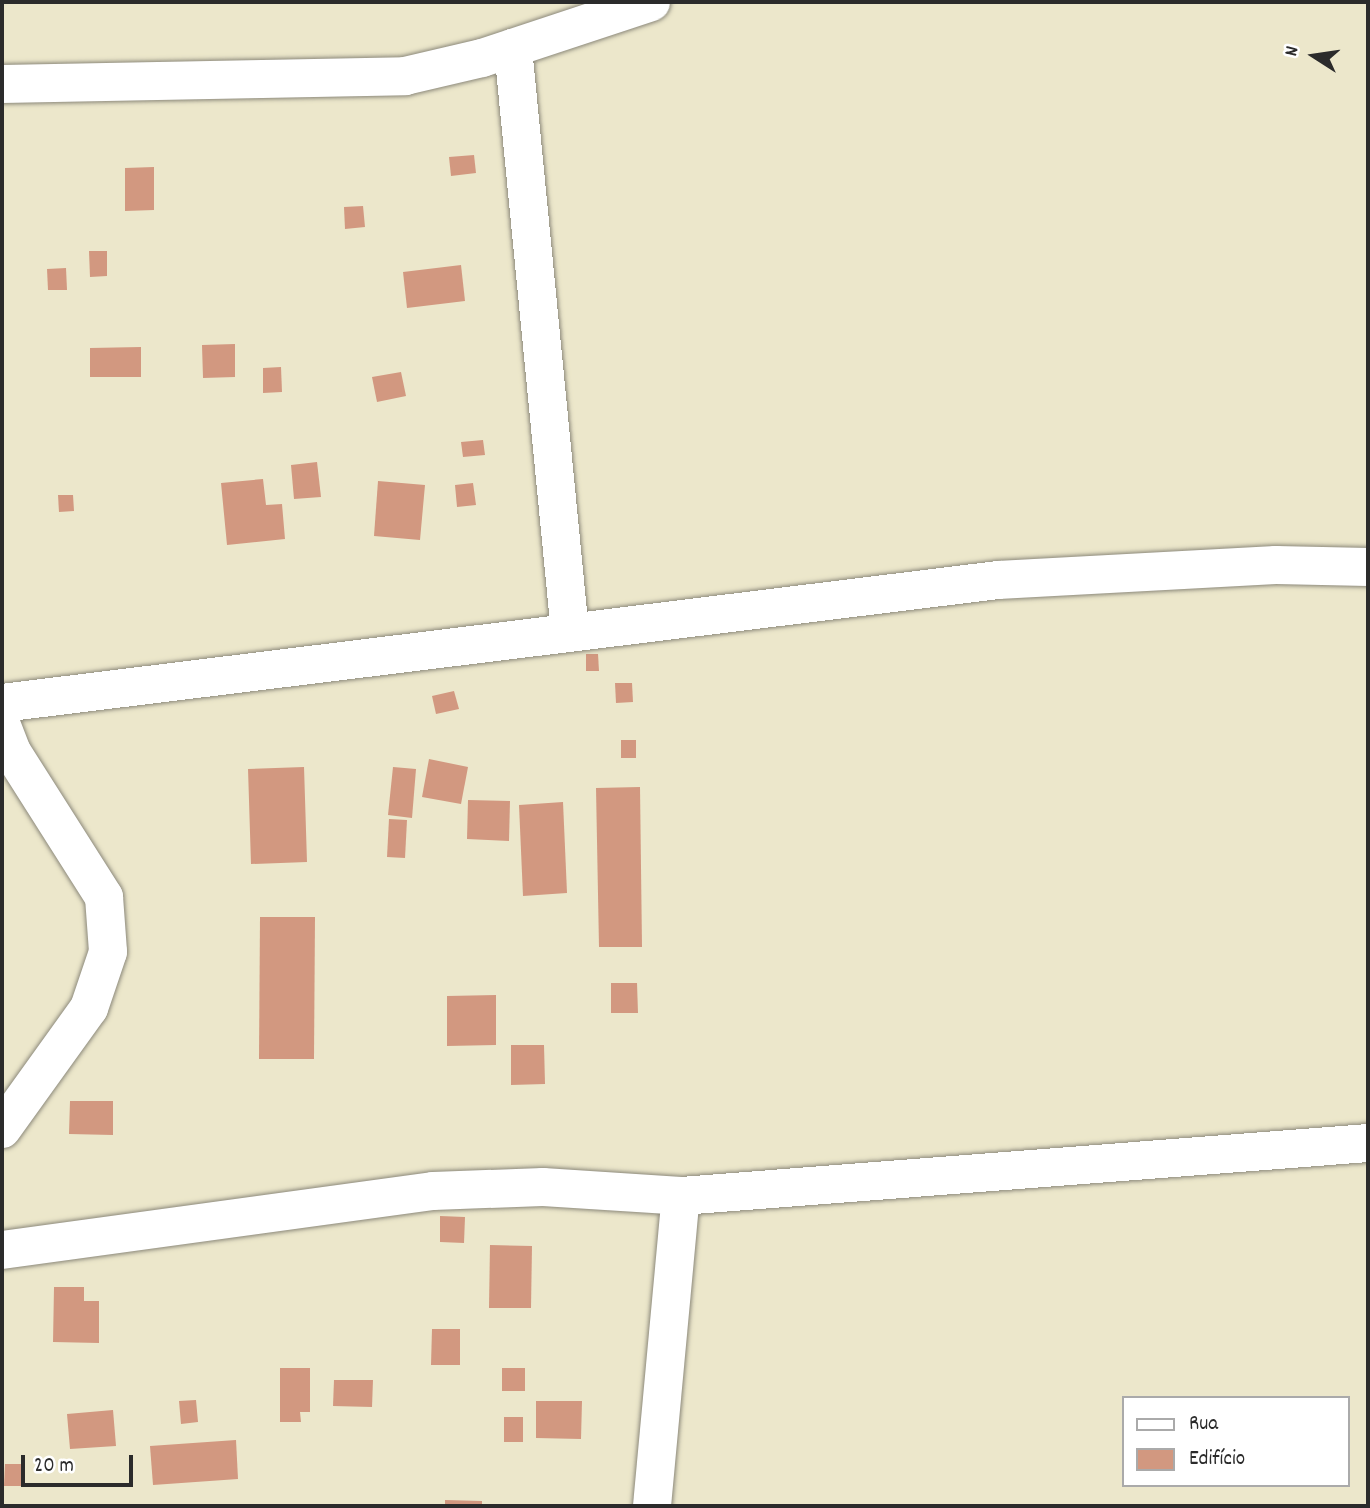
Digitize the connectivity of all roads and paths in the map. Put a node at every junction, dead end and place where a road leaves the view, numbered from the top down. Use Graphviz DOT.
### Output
graph roads {
  1 [pos="651,2"];
  2 [pos="513,48"];
  3 [pos="2,84"];
  4 [pos="1368,567"];
  5 [pos="570,632"];
  6 [pos="2,703"];
  7 [pos="2,726"];
  8 [pos="2,1129"];
  9 [pos="1368,1143"];
  10 [pos="681,1196"];
  11 [pos="2,1250"];
  12 [pos="652,1506"];
  1 -- 2 [label="street"];
  2 -- 3 [label="street"];
  2 -- 5 [label="street"];
  4 -- 5 [label="street"];
  5 -- 6 [label="street"];
  7 -- 8 [label="street"];
  9 -- 10 [label="street"];
  10 -- 11 [label="street"];
  10 -- 12 [label="street"];
}
